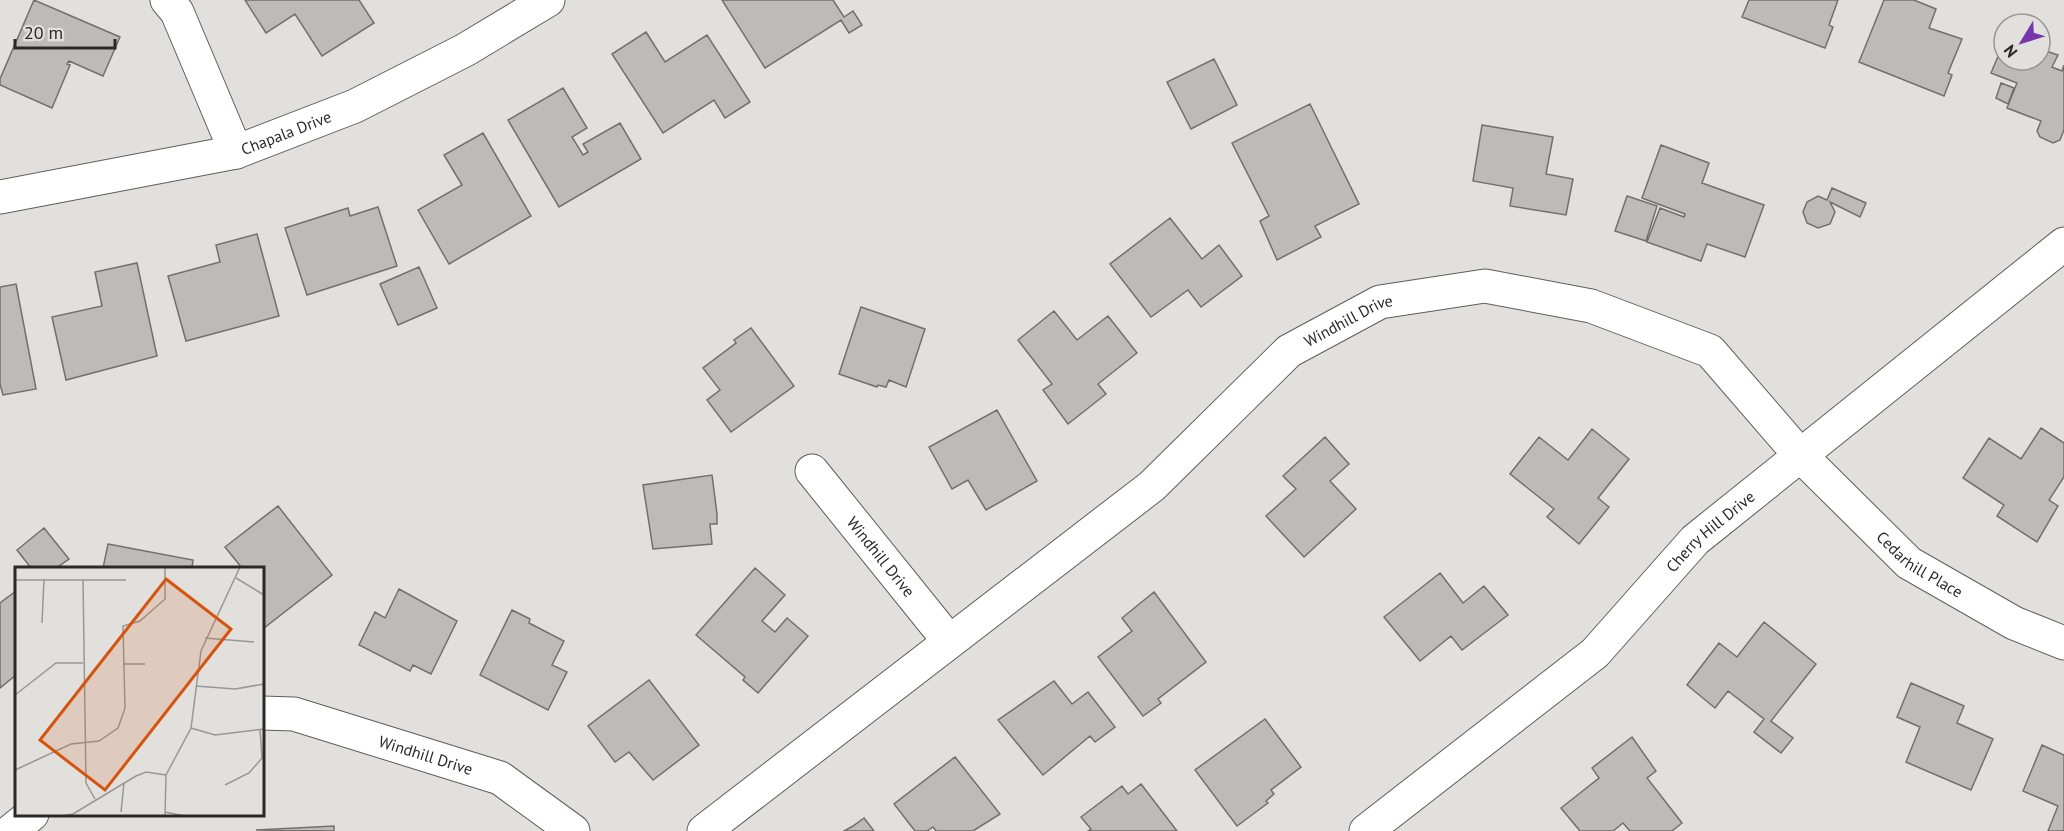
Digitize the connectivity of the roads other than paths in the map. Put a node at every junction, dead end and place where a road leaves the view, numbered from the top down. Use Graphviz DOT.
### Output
graph roads {
  1 [pos="167,0"];
  2 [pos="548,0"];
  3 [pos="236,152"];
  4 [pos="0,197"];
  5 [pos="2064,244"];
  6 [pos="1799,454"];
  7 [pos="812,471"];
  8 [pos="949,640"];
  9 [pos="2064,643"];
  10 [pos="264,713"];
  11 [pos="30,816"];
  12 [pos="11,831"];
  13 [pos="573,831"];
  14 [pos="704,831"];
  15 [pos="1366,831"];
  1 -- 3 [label="street"];
  2 -- 3 [label="street, Chapala Drive"];
  3 -- 4 [label="street, Chapala Drive"];
  5 -- 6 [label="street, Cherry Hill Drive"];
  6 -- 8 [label="street, Windhill Drive"];
  6 -- 9 [label="street, Cedarhill Place"];
  6 -- 15 [label="street, Cherry Hill Drive"];
  7 -- 8 [label="street, Windhill Drive"];
  8 -- 14 [label="street, Windhill Drive"];
  10 -- 13 [label="street, Windhill Drive"];
  11 -- 12 [label="street"];
}
